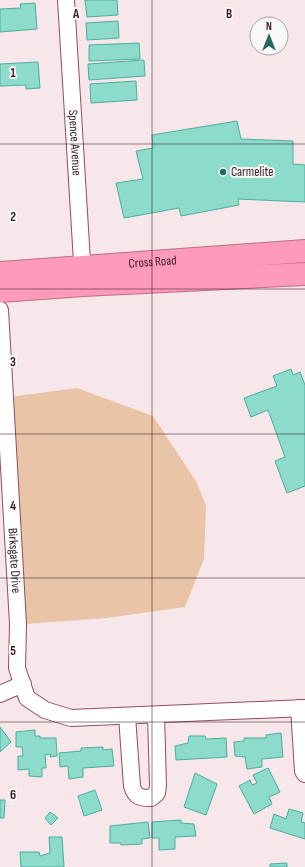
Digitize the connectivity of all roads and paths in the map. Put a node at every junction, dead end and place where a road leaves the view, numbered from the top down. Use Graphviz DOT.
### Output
graph roads {
  1 [pos="66,0"];
  2 [pos="305,251"];
  3 [pos="0,273"];
  4 [pos="305,274"];
  5 [pos="83,276"];
  6 [pos="0,291"];
  7 [pos="0,310"];
  8 [pos="0,490"];
  9 [pos="17,668"];
  10 [pos="23,684"];
  11 [pos="0,694"];
  12 [pos="302,708"];
  13 [pos="156,715"];
  14 [pos="127,716"];
  15 [pos="305,774"];
  1 -- 5 [label="street, Spence Avenue"];
  2 -- 5 [label="highway, Cross Road"];
  3 -- 5 [label="highway, Cross Road"];
  4 -- 5 [label="highway, Cross Road"];
  5 -- 6 [label="highway, Cross Road"];
  7 -- 9 [label="street, Birksgate Drive"];
  8 -- 9 [label="street, Birksgate Drive"];
  9 -- 10 [label="street, Birksgate Drive"];
  10 -- 11 [label="street"];
  10 -- 14 [label="street, Birksgate Drive"];
  12 -- 13 [label="street, Birksgate Drive"];
  12 -- 15 [label="street, Birksgate Drive"];
  13 -- 14 [label="street, Birksgate Drive"];
  13 -- 14 [label="street"];
}
